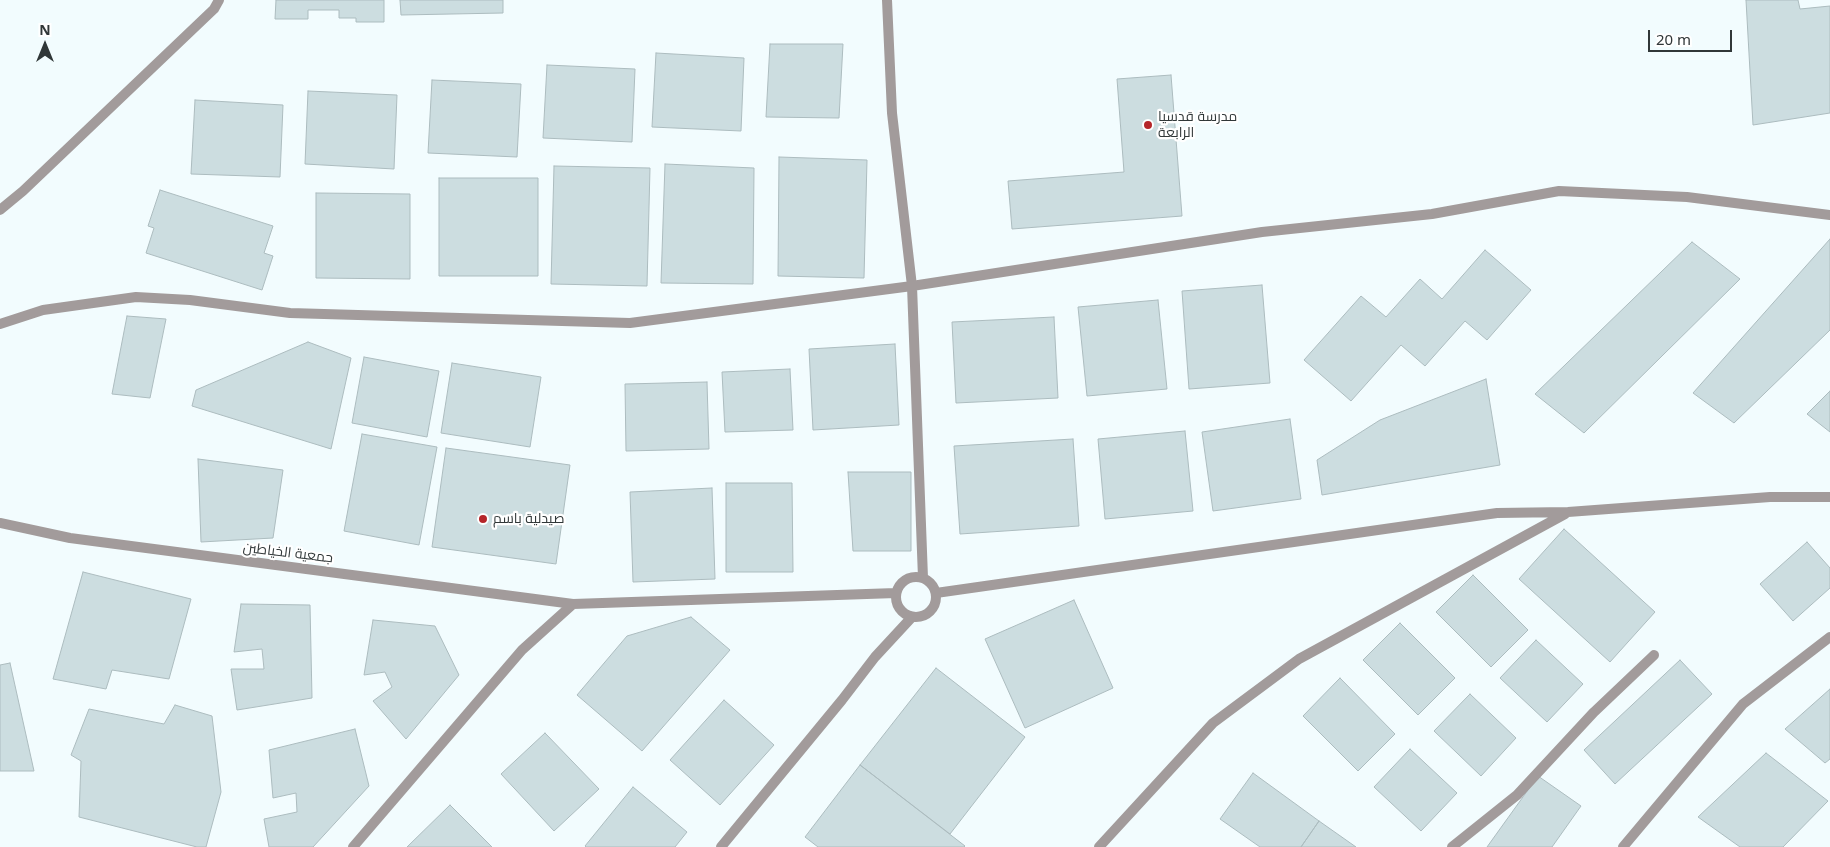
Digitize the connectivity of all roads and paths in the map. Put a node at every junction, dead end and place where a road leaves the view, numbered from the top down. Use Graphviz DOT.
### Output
graph roads {
  1 [pos="219,0"];
  2 [pos="887,0"];
  3 [pos="0,210"];
  4 [pos="1830,215"];
  5 [pos="912,286"];
  6 [pos="0,324"];
  7 [pos="1830,497"];
  8 [pos="1568,512"];
  9 [pos="0,523"];
  10 [pos="923,578"];
  11 [pos="896,593"];
  12 [pos="936,593"];
  13 [pos="573,604"];
  14 [pos="912,617"];
  15 [pos="1830,636"];
  16 [pos="1654,655"];
  17 [pos="352,847"];
  18 [pos="721,847"];
  19 [pos="1099,847"];
  20 [pos="1452,847"];
  21 [pos="1623,847"];
  1 -- 3 [label="street"];
  2 -- 5 [label="street"];
  4 -- 5 [label="street"];
  5 -- 6 [label="street"];
  5 -- 10 [label="street"];
  7 -- 8 [label="street"];
  8 -- 12 [label="street"];
  8 -- 19 [label="street"];
  9 -- 13 [label="street, جمعية الخياطين"];
  10 -- 11 [label="street"];
  10 -- 12 [label="street"];
  11 -- 13 [label="street, جمعية الخياطين"];
  11 -- 14 [label="street"];
  12 -- 14 [label="street"];
  13 -- 17 [label="street"];
  14 -- 18 [label="street"];
  15 -- 21 [label="street"];
  16 -- 20 [label="street"];
}
